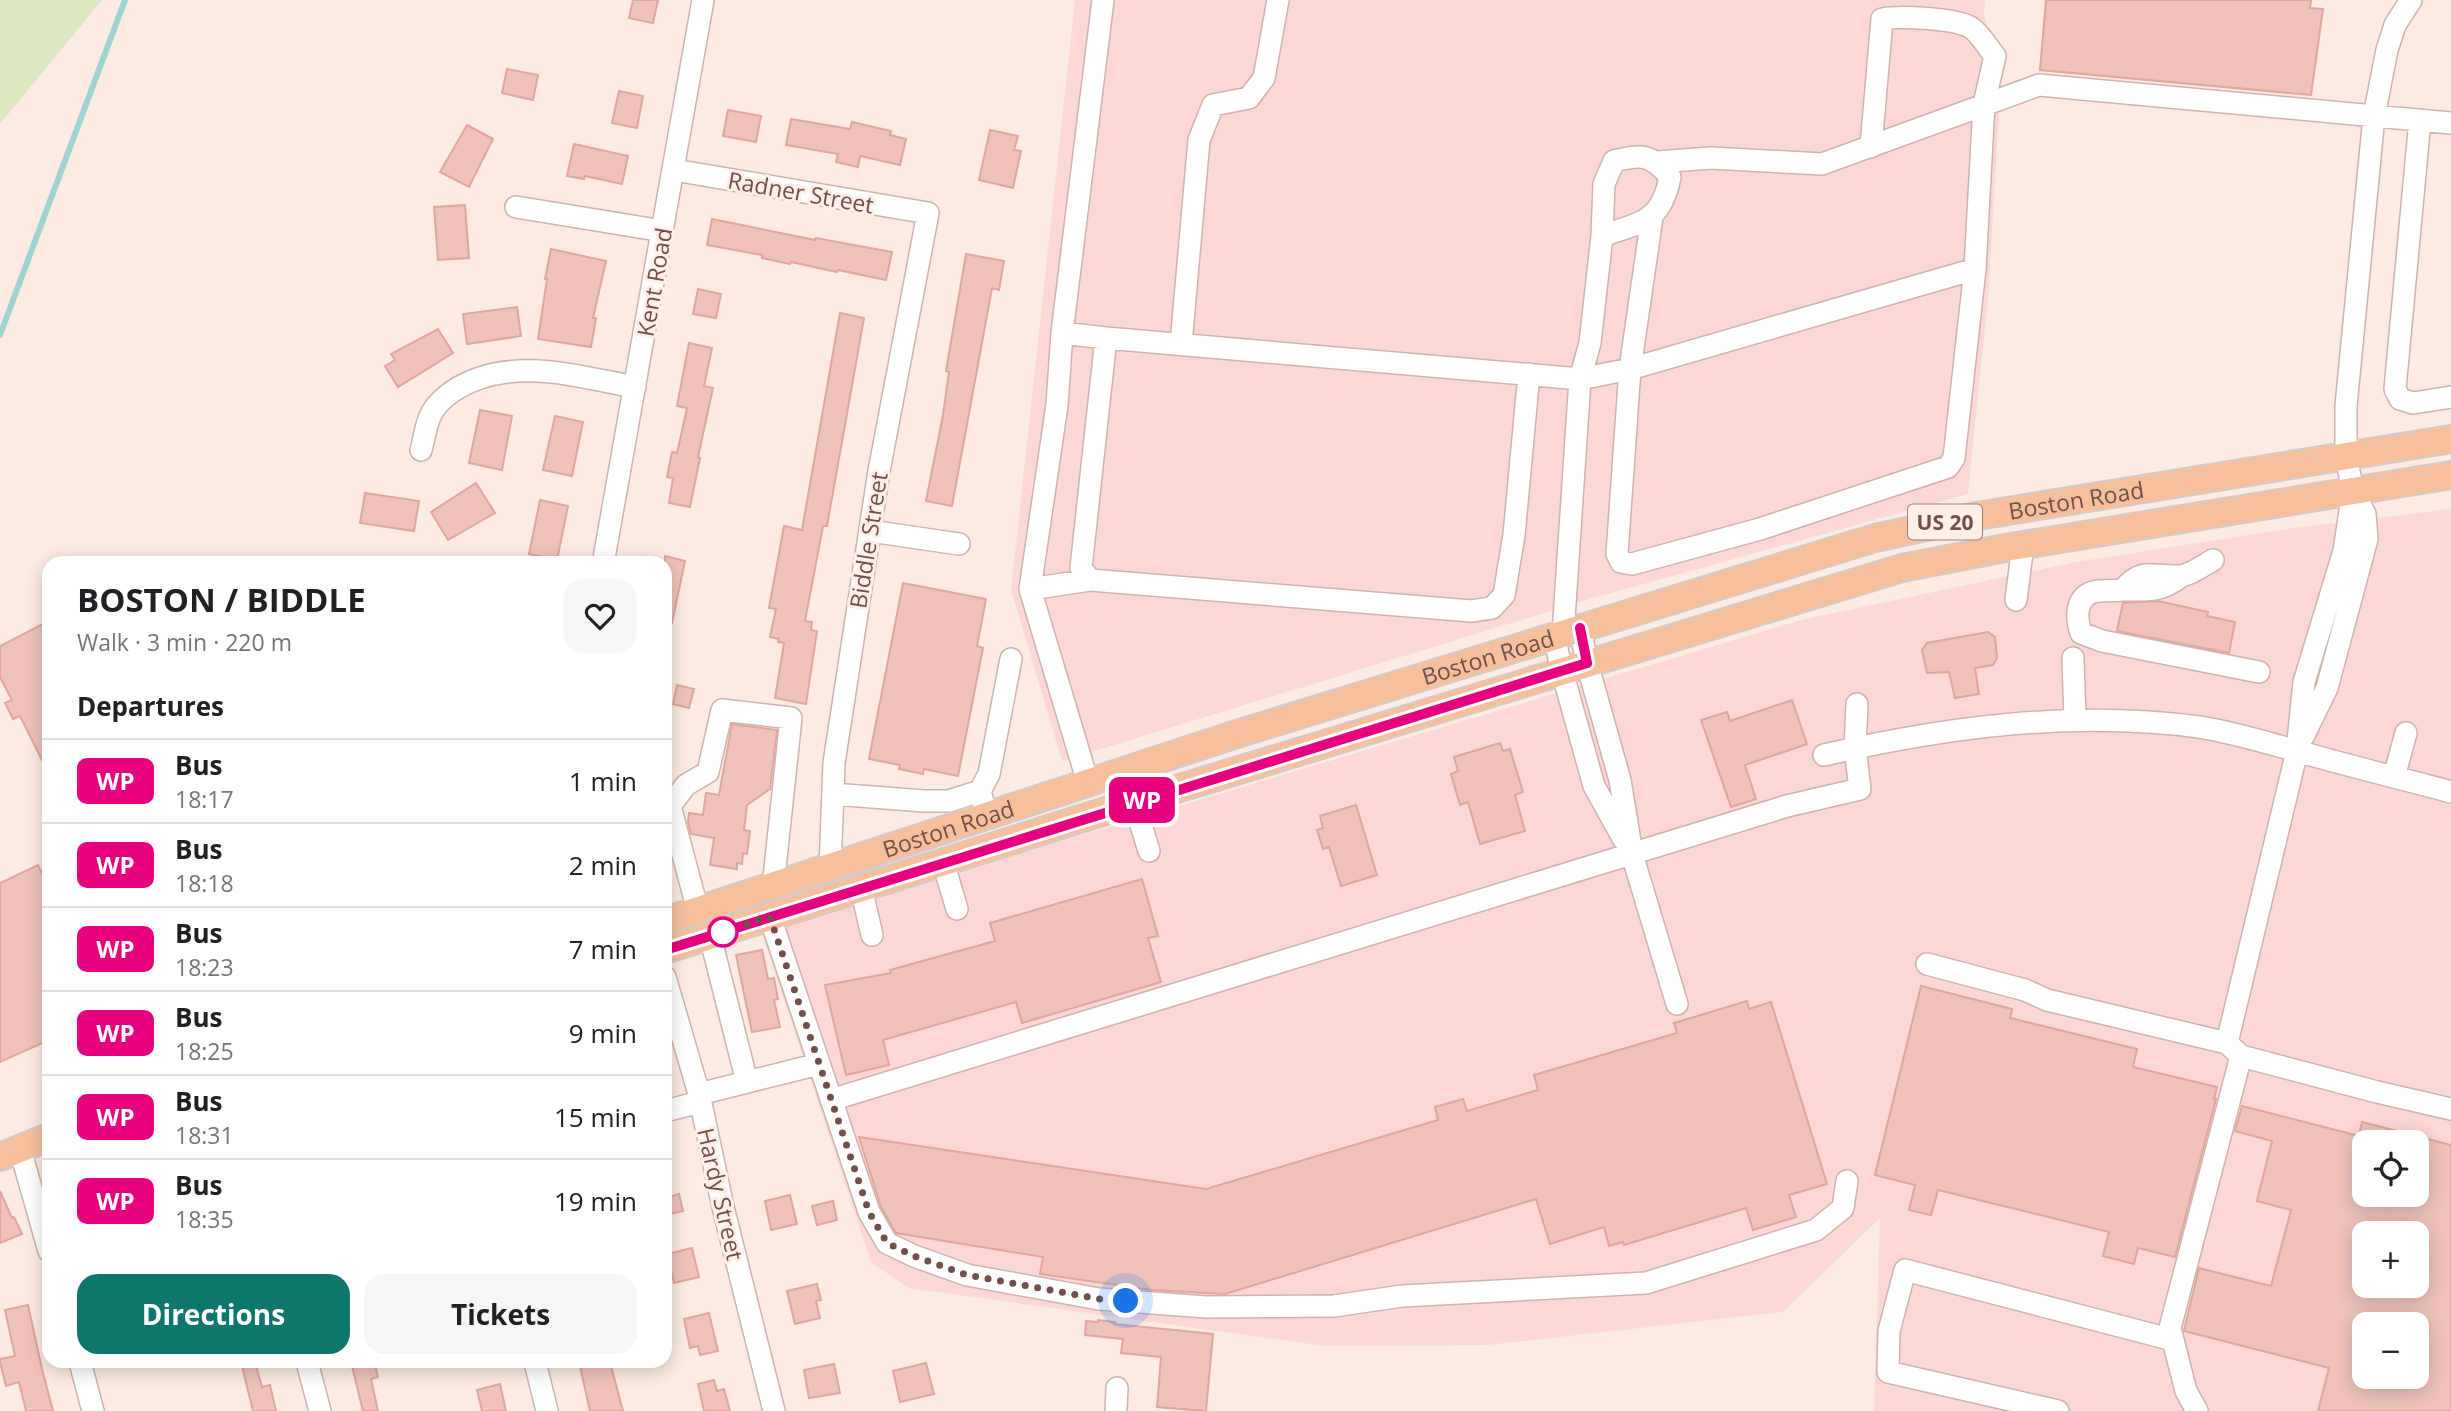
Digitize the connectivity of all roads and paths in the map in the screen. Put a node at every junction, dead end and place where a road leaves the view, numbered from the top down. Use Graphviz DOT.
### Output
graph roads {
  1 [pos="703,0"];
  2 [pos="1103,0"];
  3 [pos="1278,0"];
  4 [pos="2411,0"];
  5 [pos="1984,104"];
  6 [pos="2374,116"];
  7 [pos="2420,120"];
  8 [pos="2451,123"];
  9 [pos="1871,147"];
  10 [pos="1657,162"];
  11 [pos="674,170"];
  12 [pos="516,207"];
  13 [pos="928,214"];
  14 [pos="1652,218"];
  15 [pos="663,231"];
  16 [pos="1602,236"];
  17 [pos="1975,269"];
  18 [pos="1062,334"];
  19 [pos="1106,338"];
  20 [pos="1181,344"];
  21 [pos="1630,369"];
  22 [pos="1529,374"];
  23 [pos="1580,379"];
  24 [pos="635,387"];
  25 [pos="2451,397"];
  26 [pos="2451,439"];
  27 [pos="421,450"];
  28 [pos="2346,456"];
  29 [pos="2451,475"];
  30 [pos="2353,491"];
  31 [pos="870,531"];
  32 [pos="959,544"];
  33 [pos="2023,545"];
  34 [pos="604,556"];
  35 [pos="2213,560"];
  36 [pos="1090,580"];
  37 [pos="1030,589"];
  38 [pos="2016,600"];
  39 [pos="1566,633"];
  40 [pos="2073,658"];
  41 [pos="1011,659"];
  42 [pos="1587,663"];
  43 [pos="1562,671"];
  44 [pos="2259,672"];
  45 [pos="1857,704"];
  46 [pos="2075,720"];
  47 [pos="2406,733"];
  48 [pos="1855,748"];
  49 [pos="2297,751"];
  50 [pos="1824,755"];
  51 [pos="2394,777"];
  52 [pos="1088,783"];
  53 [pos="980,791"];
  54 [pos="2451,792"];
  55 [pos="833,794"];
  56 [pos="672,801"];
  57 [pos="1134,802"];
  58 [pos="987,817"];
  59 [pos="672,820"];
  60 [pos="1149,851"];
  61 [pos="1632,854"];
  62 [pos="943,862"];
  63 [pos="830,869"];
  64 [pos="772,887"];
  65 [pos="861,888"];
  66 [pos="957,909"];
  67 [pos="698,911"];
  68 [pos="770,917"];
  69 [pos="672,919"];
  70 [pos="872,935"];
  71 [pos="710,936"];
  72 [pos="672,948"];
  73 [pos="1927,964"];
  74 [pos="672,1001"];
  75 [pos="1677,1004"];
  76 [pos="2234,1049"];
  77 [pos="819,1064"];
  78 [pos="747,1082"];
  79 [pos="700,1098"];
  80 [pos="831,1100"];
  81 [pos="672,1108"];
  82 [pos="2451,1109"];
  83 [pos="42,1140"];
  84 [pos="10,1153"];
  85 [pos="1847,1181"];
  86 [pos="42,1233"];
  87 [pos="2173,1340"];
  88 [pos="82,1368"];
  89 [pos="309,1368"];
  90 [pos="536,1368"];
  91 [pos="1117,1388"];
  92 [pos="93,1411"];
  93 [pos="320,1411"];
  94 [pos="547,1411"];
  95 [pos="774,1411"];
  96 [pos="1115,1411"];
  97 [pos="2058,1411"];
  98 [pos="2197,1411"];
  1 -- 11 [label="street, Kent Road"];
  2 -- 18 [label="street"];
  3 -- 20 [label="street"];
  4 -- 6 [label="street"];
  5 -- 6 [label="street"];
  5 -- 9 [label="street"];
  5 -- 9 [label="street"];
  5 -- 17 [label="street"];
  6 -- 7 [label="street"];
  6 -- 28 [label="street"];
  7 -- 8 [label="street"];
  7 -- 25 [label="street"];
  9 -- 10 [label="street"];
  10 -- 14 [label="street"];
  10 -- 16 [label="street"];
  11 -- 13 [label="street, Radner Street"];
  11 -- 15 [label="street, Kent Road"];
  12 -- 15 [label="street"];
  13 -- 31 [label="street, Biddle Street"];
  14 -- 16 [label="street"];
  14 -- 21 [label="street"];
  15 -- 24 [label="street, Kent Road"];
  16 -- 23 [label="street"];
  17 -- 21 [label="street"];
  17 -- 21 [label="street"];
  18 -- 19 [label="street"];
  18 -- 37 [label="street"];
  19 -- 20 [label="street"];
  19 -- 36 [label="street"];
  20 -- 22 [label="street"];
  21 -- 23 [label="street"];
  22 -- 23 [label="street"];
  22 -- 36 [label="street"];
  23 -- 39 [label="street"];
  24 -- 27 [label="street"];
  24 -- 34 [label="street, Kent Road"];
  26 -- 28 [label="main road, Boston Road / US 20"];
  28 -- 30 [label="street"];
  28 -- 39 [label="main road, Boston Road / US 20"];
  29 -- 30 [label="main road, Boston Road / US 20"];
  30 -- 33 [label="main road, Boston Road / US 20"];
  30 -- 49 [label="street"];
  31 -- 32 [label="street"];
  31 -- 55 [label="street, Biddle Street"];
  33 -- 38 [label="street"];
  33 -- 42 [label="main road, Boston Road / US 20"];
  35 -- 44 [label="street"];
  36 -- 37 [label="street"];
  37 -- 52 [label="street"];
  39 -- 42 [label="street"];
  39 -- 43 [label="street"];
  39 -- 52 [label="main road, Boston Road / US 20"];
  40 -- 46 [label="street"];
  41 -- 53 [label="street"];
  42 -- 43 [label="main road, Boston Road / US 20"];
  42 -- 61 [label="street"];
  43 -- 57 [label="main road, Boston Road / US 20"];
  43 -- 61 [label="street"];
  45 -- 48 [label="street"];
  46 -- 48 [label="street"];
  46 -- 49 [label="street"];
  47 -- 51 [label="street"];
  48 -- 50 [label="street"];
  48 -- 61 [label="street"];
  49 -- 51 [label="street"];
  49 -- 76 [label="street"];
  51 -- 54 [label="street"];
  52 -- 58 [label="main road, Boston Road / US 20"];
  53 -- 55 [label="street"];
  53 -- 58 [label="street"];
  55 -- 63 [label="street, Biddle Street"];
  56 -- 64 [label="street"];
  57 -- 60 [label="street"];
  57 -- 62 [label="main road, Boston Road / US 20"];
  58 -- 63 [label="main road, Boston Road / US 20"];
  59 -- 67 [label="street"];
  61 -- 75 [label="street"];
  61 -- 80 [label="street"];
  62 -- 65 [label="main road, Boston Road / US 20"];
  62 -- 66 [label="street"];
  63 -- 64 [label="main road, Boston Road / US 20"];
  64 -- 67 [label="main road, Boston Road / US 20"];
  65 -- 68 [label="main road, Boston Road / US 20"];
  65 -- 70 [label="street"];
  67 -- 69 [label="main road, Boston Road / US 20"];
  68 -- 71 [label="main road, Boston Road / US 20"];
  68 -- 77 [label="street"];
  71 -- 72 [label="main road, Boston Road / US 20"];
  71 -- 78 [label="street"];
  73 -- 76 [label="street"];
  74 -- 79 [label="street, Hardy Street"];
  76 -- 82 [label="street"];
  76 -- 87 [label="street"];
  77 -- 78 [label="street"];
  77 -- 80 [label="street"];
  78 -- 79 [label="street"];
  79 -- 81 [label="street"];
  79 -- 95 [label="street, Hardy Street"];
  80 -- 85 [label="street"];
  83 -- 84 [label="main road"];
  84 -- 86 [label="street"];
  87 -- 97 [label="street"];
  87 -- 98 [label="street"];
  88 -- 92 [label="street"];
  89 -- 93 [label="street"];
  90 -- 94 [label="street"];
  91 -- 96 [label="street"];
}
